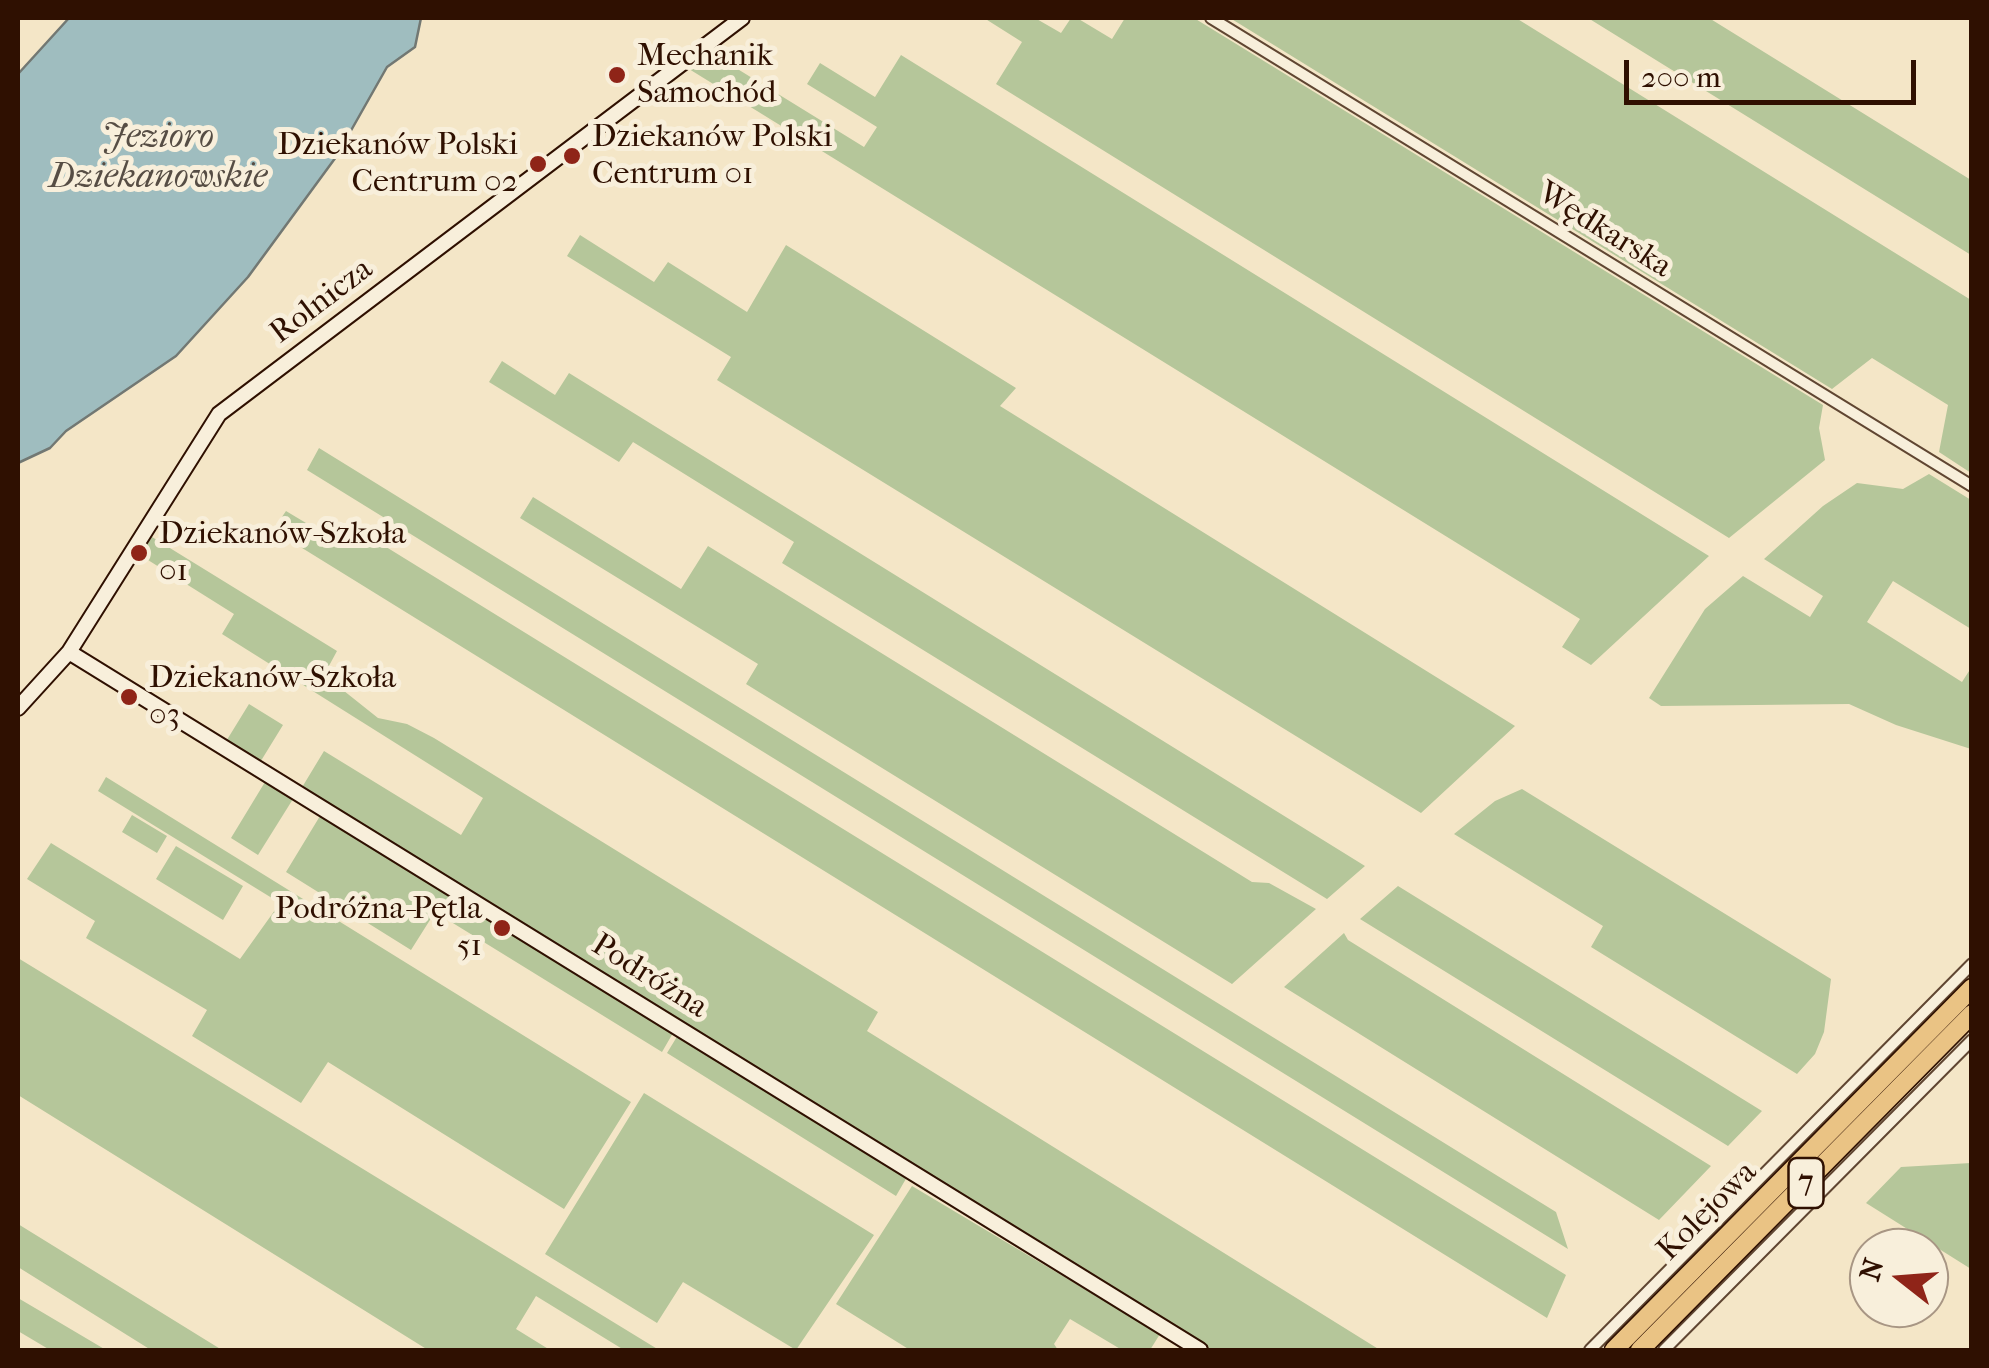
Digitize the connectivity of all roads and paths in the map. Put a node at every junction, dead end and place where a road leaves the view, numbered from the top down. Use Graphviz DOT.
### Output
graph roads {
  1 [pos="742,18"];
  2 [pos="1211,18"];
  3 [pos="1972,486"];
  4 [pos="69,652"];
  5 [pos="18,708"];
  6 [pos="1972,964"];
  7 [pos="1972,988"];
  8 [pos="1972,1014"];
  9 [pos="1972,1040"];
  10 [pos="1200,1350"];
  11 [pos="1590,1350"];
  12 [pos="1614,1350"];
  13 [pos="1640,1350"];
  14 [pos="1664,1350"];
  1 -- 4 [label="street, Rolnicza"];
  2 -- 3 [label="street, Wędkarska"];
  4 -- 5 [label="street, Rolnicza"];
  4 -- 10 [label="street, Podróżna"];
  6 -- 11 [label="street"];
  7 -- 12 [label="highway, Kolejowa / 7"];
  8 -- 13 [label="highway, Kolejowa / 7"];
  9 -- 14 [label="street"];
}
